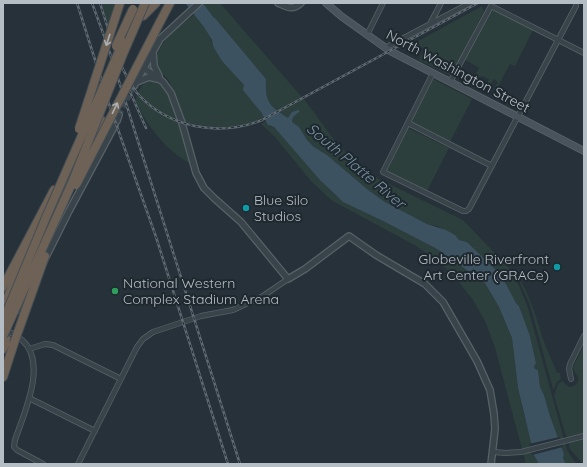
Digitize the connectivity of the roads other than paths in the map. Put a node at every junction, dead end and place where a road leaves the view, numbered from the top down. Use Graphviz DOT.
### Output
graph roads {
  1 [pos="120,3"];
  2 [pos="135,3"];
  3 [pos="141,3"];
  4 [pos="145,3"];
  5 [pos="149,3"];
  6 [pos="156,3"];
  7 [pos="170,3"];
  8 [pos="199,3"];
  9 [pos="278,3"];
  10 [pos="301,3"];
  11 [pos="326,3"];
  12 [pos="383,3"];
  13 [pos="441,3"];
  14 [pos="470,3"];
  15 [pos="576,6"];
  16 [pos="143,16"];
  17 [pos="430,24"];
  18 [pos="367,35"];
  19 [pos="558,40"];
  20 [pos="385,48"];
  21 [pos="153,51"];
  22 [pos="584,53"];
  23 [pos="144,68"];
  24 [pos="433,73"];
  25 [pos="161,80"];
  26 [pos="450,82"];
  27 [pos="518,117"];
  28 [pos="117,120"];
  29 [pos="408,122"];
  30 [pos="76,139"];
  31 [pos="584,151"];
  32 [pos="492,166"];
  33 [pos="78,181"];
  34 [pos="50,198"];
  35 [pos="288,279"];
  36 [pos="3,287"];
  37 [pos="3,308"];
  38 [pos="3,321"];
  39 [pos="7,336"];
  40 [pos="584,336"];
  41 [pos="3,349"];
  42 [pos="29,349"];
  43 [pos="3,377"];
  44 [pos="121,379"];
  45 [pos="571,379"];
  46 [pos="29,398"];
  47 [pos="95,431"];
  48 [pos="584,436"];
  49 [pos="493,452"];
  50 [pos="43,464"];
  51 [pos="78,464"];
  52 [pos="491,464"];
  1 -- 30 [label="highway, one-way, bridge"];
  2 -- 30 [label="highway, bridge"];
  3 -- 38 [label="highway, bridge"];
  4 -- 39 [label="highway, bridge"];
  5 -- 16 [label="highway"];
  6 -- 16 [label="highway"];
  33 -- 7 [label="highway, one-way, bridge"];
  8 -- 21 [label="street"];
  9 -- 10 [label="street"];
  11 -- 18 [label="main road, North Washington Street"];
  12 -- 18 [label="street"];
  13 -- 17 [label="street"];
  14 -- 17 [label="street"];
  15 -- 19 [label="street"];
  16 -- 33 [label="highway, bridge"];
  17 -- 20 [label="street"];
  18 -- 20 [label="main road, North Washington Street"];
  19 -- 22 [label="street"];
  19 -- 26 [label="street"];
  19 -- 27 [label="street"];
  20 -- 24 [label="main road, North Washington Street"];
  21 -- 23 [label="street"];
  21 -- 25 [label="street"];
  23 -- 25 [label="street"];
  23 -- 25 [label="street"];
  24 -- 26 [label="main road, North Washington Street"];
  24 -- 29 [label="street"];
  25 -- 35 [label="street"];
  26 -- 27 [label="main road, North Washington Street"];
  27 -- 31 [label="main road, North Washington Street"];
  27 -- 32 [label="street"];
  28 -- 39 [label="street"];
  29 -- 32 [label="street"];
  29 -- 32 [label="street"];
  30 -- 34 [label="highway"];
  33 -- 39 [label="highway, bridge"];
  34 -- 36 [label="highway"];
  34 -- 37 [label="highway"];
  35 -- 44 [label="street"];
  35 -- 49 [label="street"];
  39 -- 41 [label="highway"];
  39 -- 42 [label="street"];
  39 -- 43 [label="highway"];
  40 -- 45 [label="street"];
  42 -- 44 [label="street"];
  42 -- 46 [label="street"];
  44 -- 47 [label="street"];
  46 -- 47 [label="street"];
  46 -- 50 [label="street"];
  47 -- 51 [label="street"];
  48 -- 49 [label="street"];
  49 -- 52 [label="street"];
}
